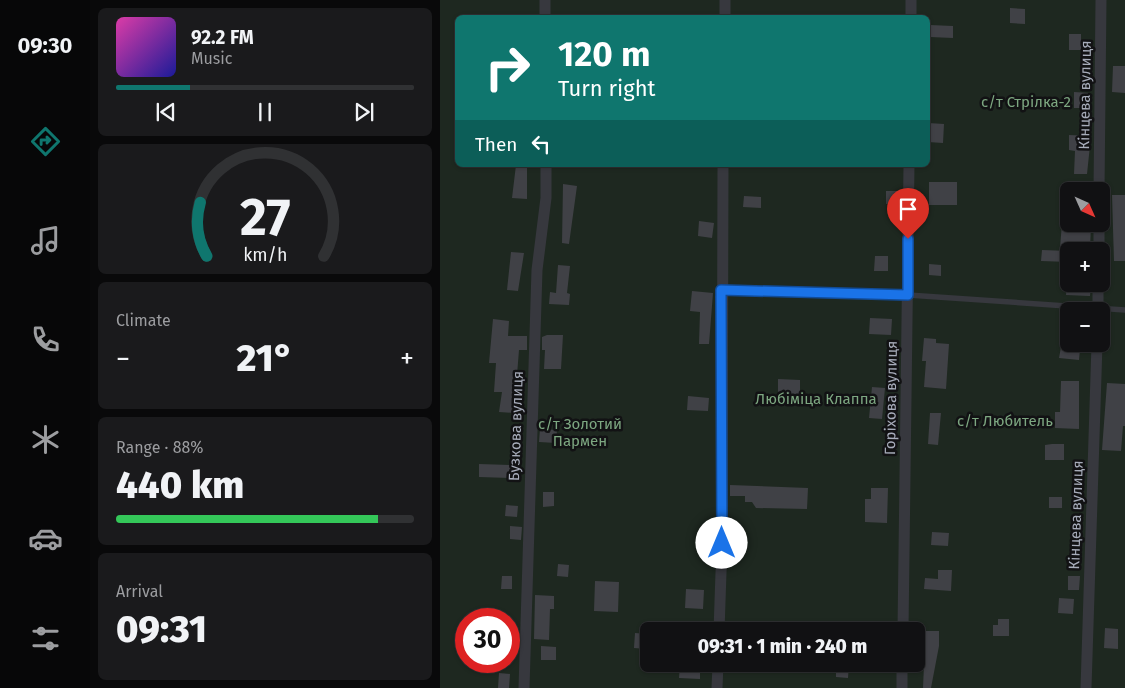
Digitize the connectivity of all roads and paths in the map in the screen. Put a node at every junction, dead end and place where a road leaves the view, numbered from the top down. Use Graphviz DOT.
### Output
graph roads {
  1 [pos="545,0"];
  2 [pos="725,0"];
  3 [pos="911,0"];
  4 [pos="1101,0"];
  5 [pos="545,15"];
  6 [pos="724,15"];
  7 [pos="911,15"];
  8 [pos="546,167"];
  9 [pos="723,167"];
  10 [pos="909,167"];
  11 [pos="1099,182"];
  12 [pos="721,290"];
  13 [pos="908,295"];
  14 [pos="1060,307"];
  15 [pos="1110,310"];
  16 [pos="1125,310"];
  17 [pos="1097,352"];
  18 [pos="719,622"];
  19 [pos="903,622"];
  20 [pos="718,672"];
  21 [pos="902,672"];
  22 [pos="524,688"];
  23 [pos="717,688"];
  24 [pos="902,688"];
  25 [pos="1086,688"];
  1 -- 5 [label="street"];
  2 -- 6 [label="street"];
  3 -- 7 [label="street"];
  4 -- 11 [label="street, Кінцева вулиця"];
  8 -- 22 [label="street, Бузкова вулиця"];
  9 -- 12 [label="street"];
  10 -- 13 [label="street, Горіхова вулиця"];
  12 -- 13 [label="lane"];
  12 -- 18 [label="street"];
  13 -- 14 [label="lane"];
  13 -- 19 [label="street, Горіхова вулиця"];
  15 -- 16 [label="lane"];
  17 -- 25 [label="street, Кінцева вулиця"];
  20 -- 23 [label="street"];
  21 -- 24 [label="street"];
}
